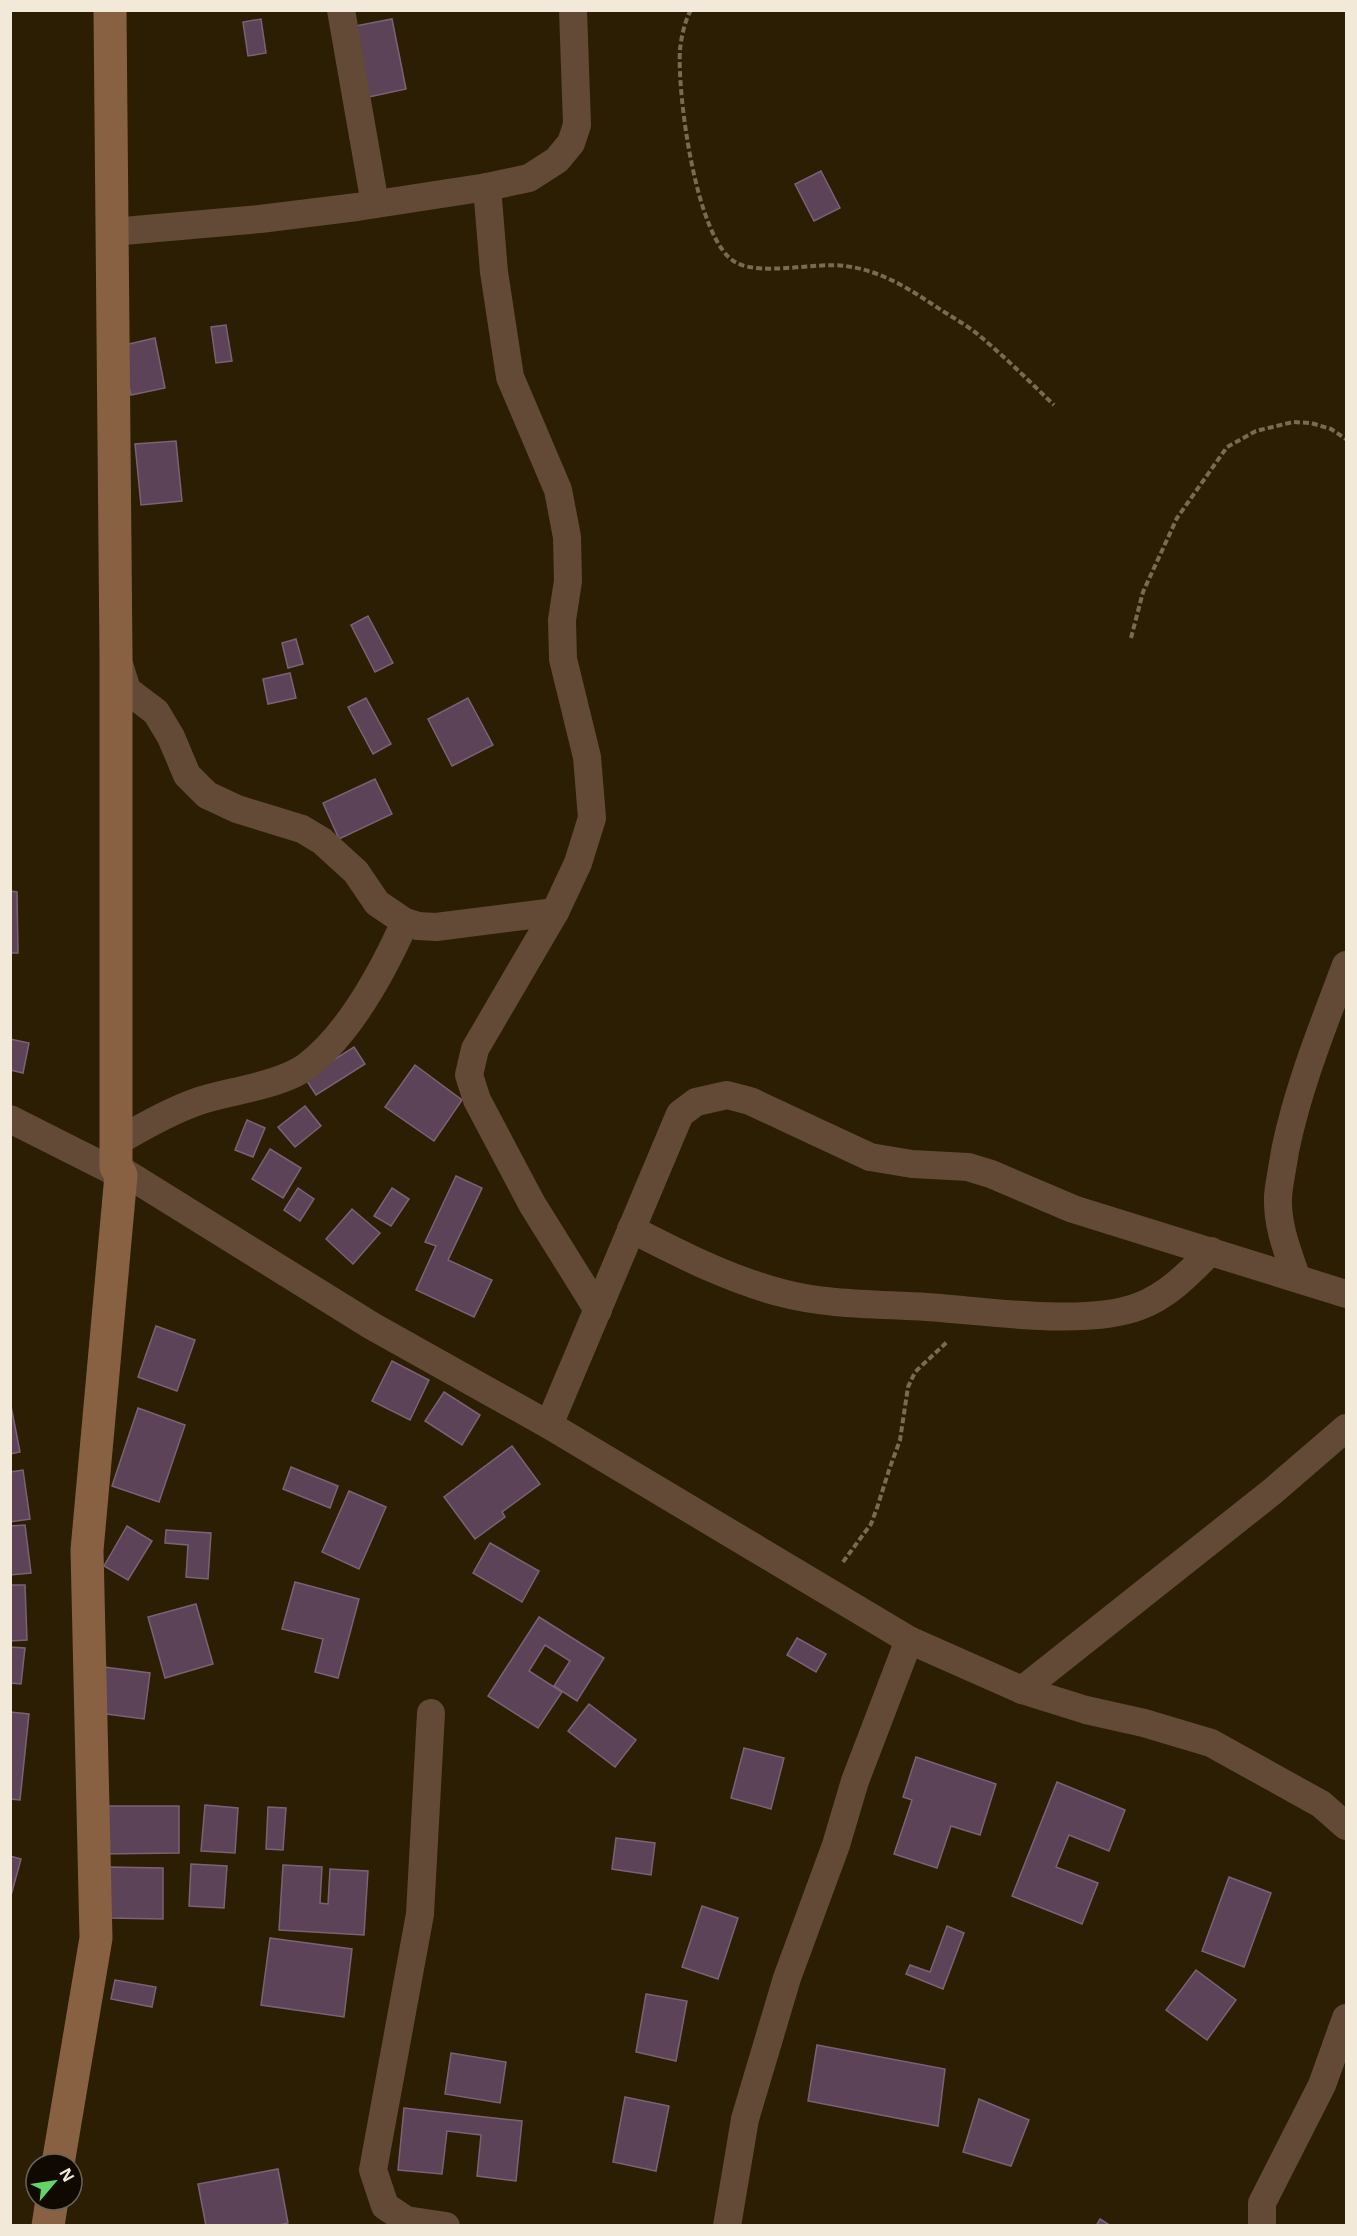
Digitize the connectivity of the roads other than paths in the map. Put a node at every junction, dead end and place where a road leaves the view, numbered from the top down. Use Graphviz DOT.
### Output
graph roads {
  1 [pos="110,10"];
  2 [pos="341,10"];
  3 [pos="573,10"];
  4 [pos="487,187"];
  5 [pos="375,204"];
  6 [pos="112,232"];
  7 [pos="116,656"];
  8 [pos="555,912"];
  9 [pos="405,922"];
  10 [pos="1347,965"];
  11 [pos="10,1119"];
  12 [pos="118,1161"];
  13 [pos="631,1229"];
  14 [pos="1211,1251"];
  15 [pos="1296,1276"];
  16 [pos="1347,1294"];
  17 [pos="598,1310"];
  18 [pos="549,1425"];
  19 [pos="1347,1428"];
  20 [pos="909,1640"];
  21 [pos="1022,1690"];
  22 [pos="431,1713"];
  23 [pos="1347,1827"];
  24 [pos="1347,2018"];
  25 [pos="60,2152"];
  26 [pos="446,2226"];
  27 [pos="727,2226"];
  28 [pos="1262,2226"];
  1 -- 6 [label="street"];
  2 -- 5 [label="street"];
  3 -- 4 [label="street"];
  4 -- 5 [label="street"];
  4 -- 8 [label="street"];
  5 -- 6 [label="street"];
  6 -- 7 [label="street"];
  7 -- 9 [label="street"];
  7 -- 12 [label="street"];
  8 -- 9 [label="street"];
  8 -- 17 [label="street"];
  9 -- 12 [label="street"];
  10 -- 15 [label="street"];
  11 -- 12 [label="street"];
  12 -- 18 [label="street"];
  12 -- 25 [label="street"];
  13 -- 14 [label="street"];
  13 -- 14 [label="street"];
  13 -- 17 [label="street"];
  14 -- 15 [label="street"];
  15 -- 16 [label="street"];
  17 -- 18 [label="street"];
  18 -- 20 [label="street"];
  19 -- 21 [label="street"];
  20 -- 21 [label="street"];
  20 -- 27 [label="street"];
  21 -- 23 [label="street"];
  22 -- 26 [label="street"];
  24 -- 28 [label="street"];
}
